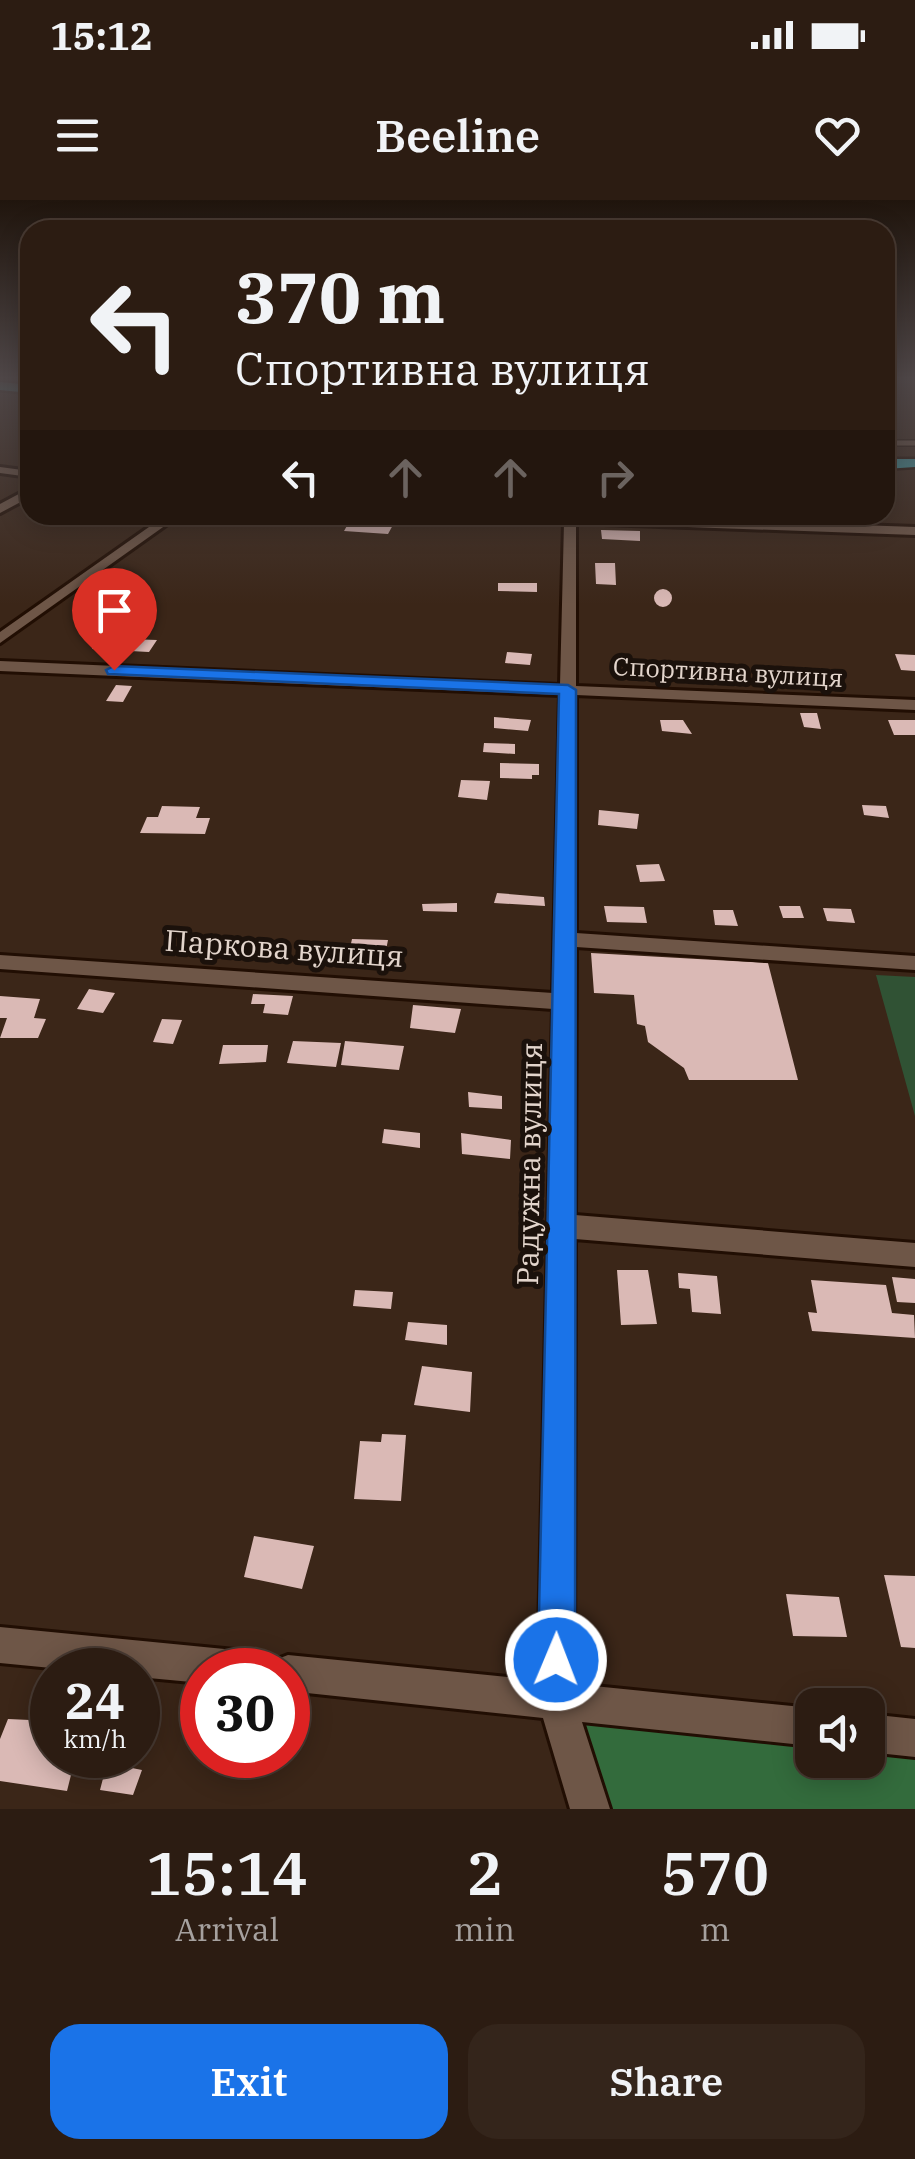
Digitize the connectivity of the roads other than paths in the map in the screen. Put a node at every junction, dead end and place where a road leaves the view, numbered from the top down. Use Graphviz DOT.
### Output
graph roads {
  1 [pos="160,525"];
  2 [pos="570,525"];
  3 [pos="767,525"];
  4 [pos="915,531"];
  5 [pos="0,639"];
  6 [pos="0,666"];
  7 [pos="568,690"];
  8 [pos="915,705"];
  9 [pos="565,939"];
  10 [pos="0,962"];
  11 [pos="915,963"];
  12 [pos="564,1002"];
  13 [pos="561,1226"];
  14 [pos="915,1255"];
  15 [pos="0,1645"];
  16 [pos="180,1663"];
  17 [pos="310,1675"];
  18 [pos="556,1699"];
  19 [pos="795,1725"];
  20 [pos="885,1735"];
  21 [pos="915,1738"];
  22 [pos="590,1809"];
  1 -- 5 [label="street"];
  2 -- 7 [label="street, Радужна вулиця"];
  3 -- 4 [label="street"];
  6 -- 7 [label="street, Спортивна вулиця"];
  7 -- 8 [label="street, Спортивна вулиця"];
  7 -- 9 [label="street, Радужна вулиця"];
  9 -- 11 [label="street"];
  9 -- 12 [label="street, Радужна вулиця"];
  10 -- 12 [label="street, Паркова вулиця"];
  12 -- 13 [label="street, Радужна вулиця"];
  13 -- 14 [label="street"];
  13 -- 18 [label="street, Радужна вулиця"];
  15 -- 16 [label="street"];
  17 -- 18 [label="street"];
  18 -- 19 [label="street"];
  18 -- 22 [label="street, Радужна вулиця"];
  20 -- 21 [label="street"];
}
